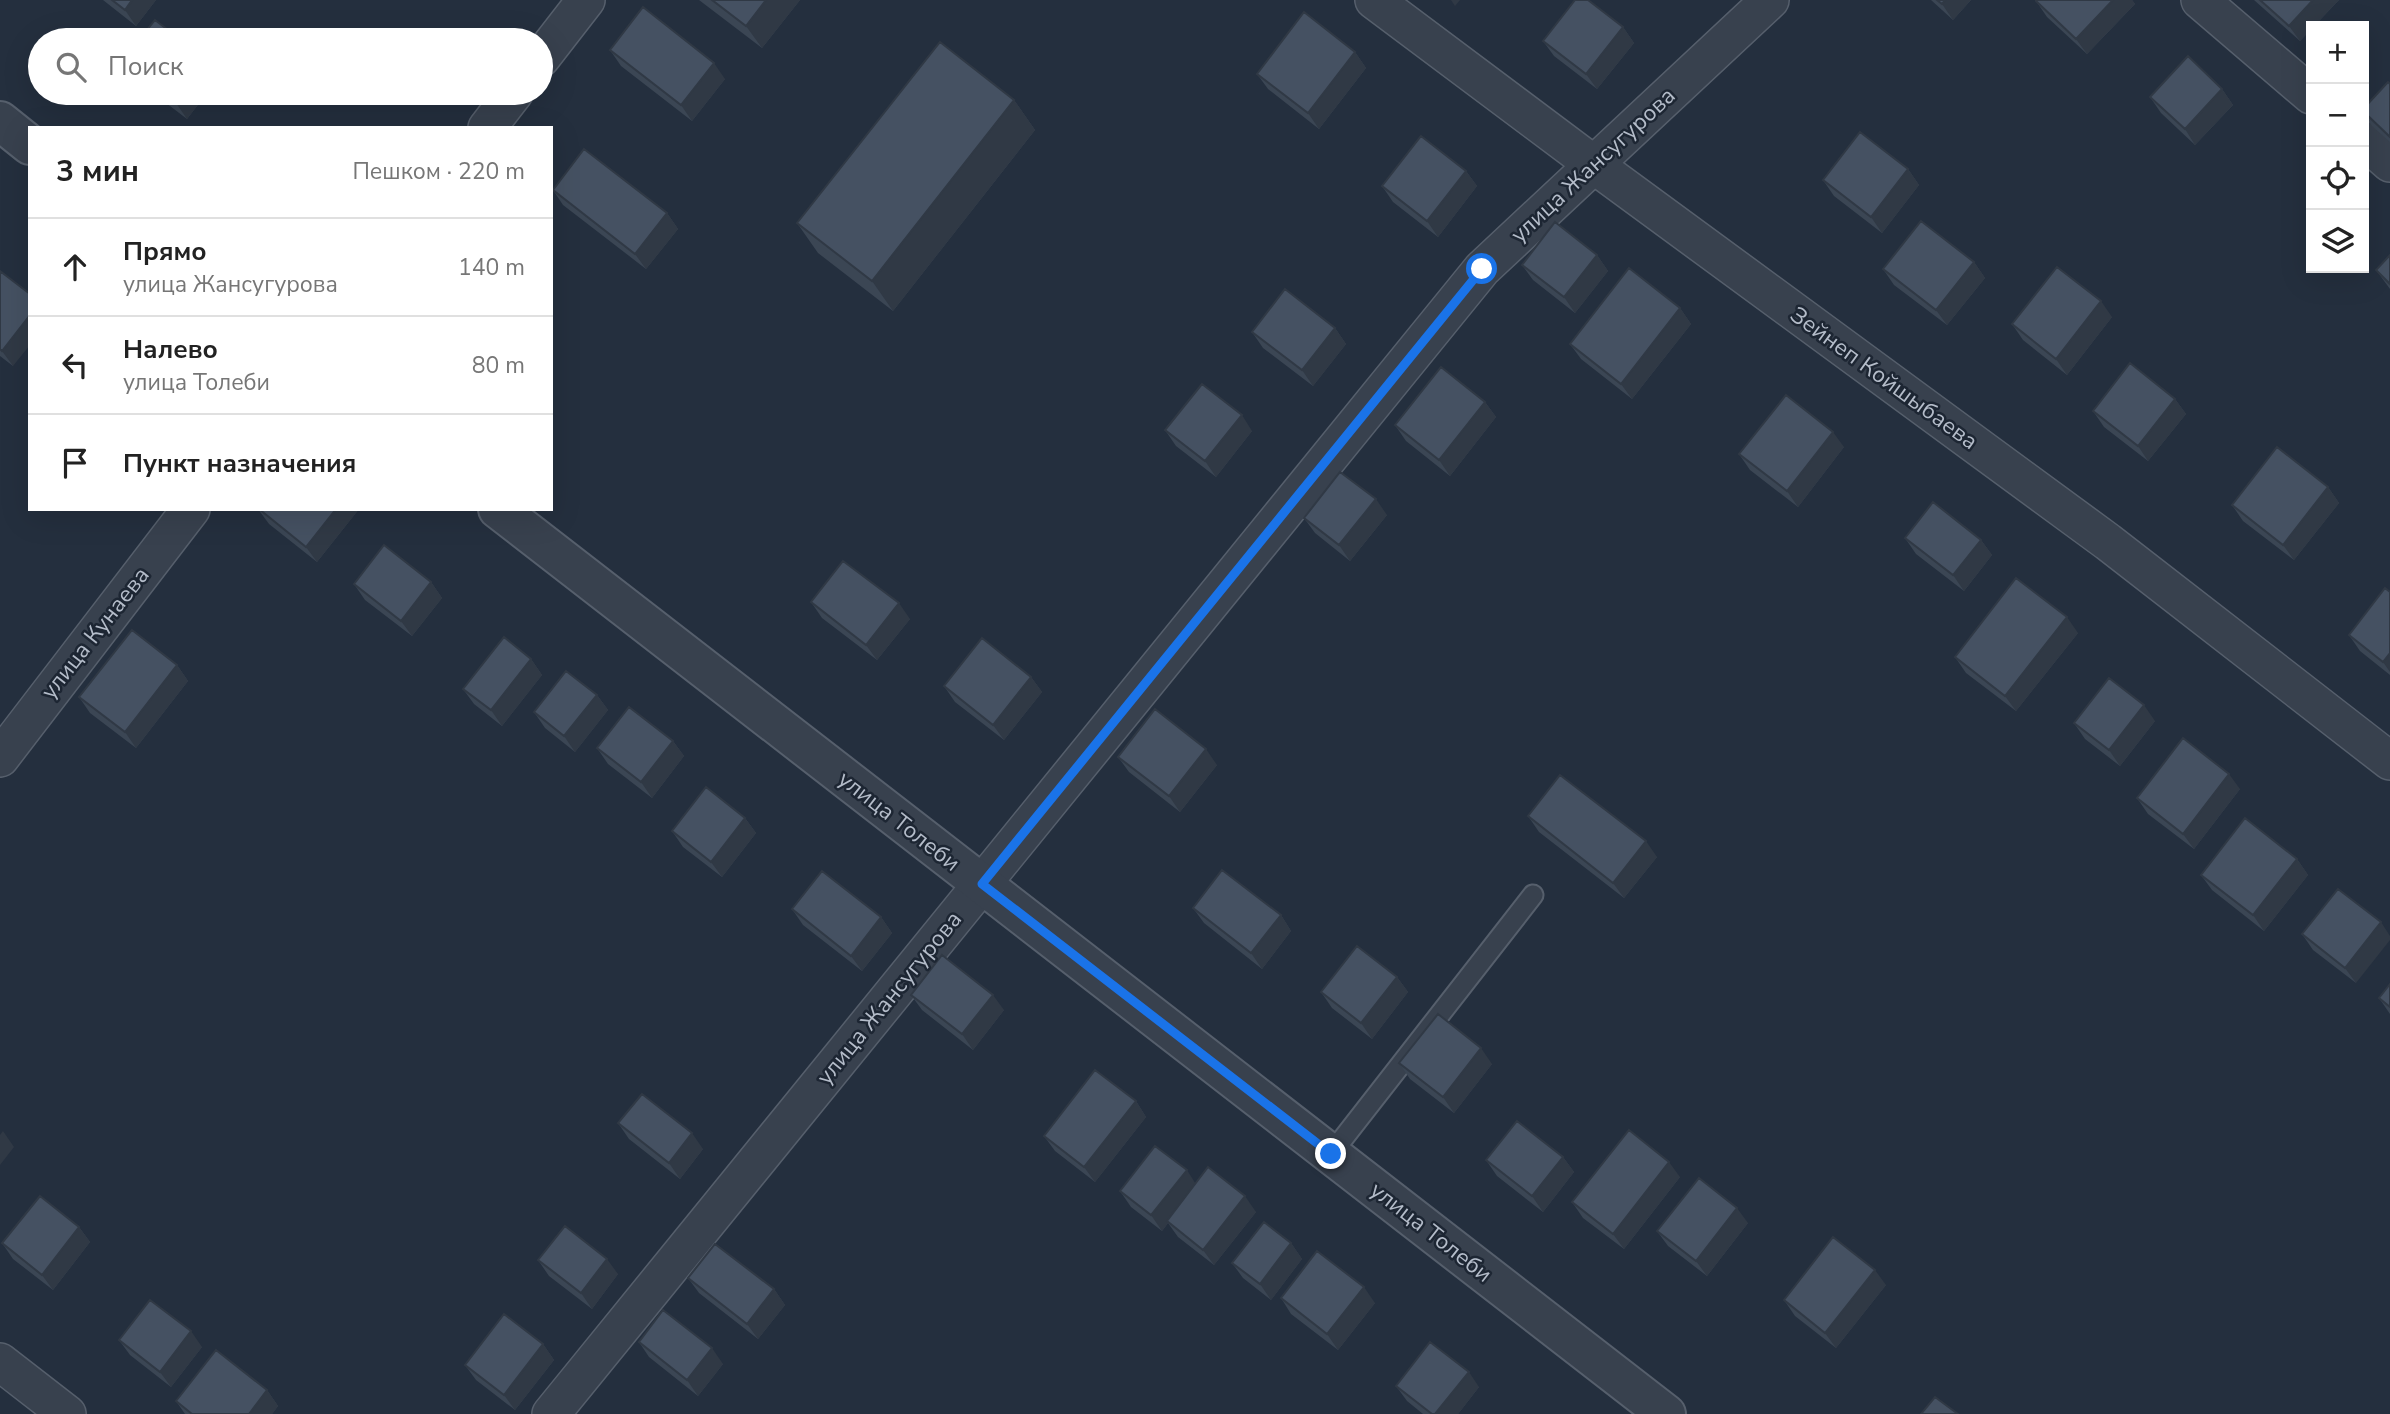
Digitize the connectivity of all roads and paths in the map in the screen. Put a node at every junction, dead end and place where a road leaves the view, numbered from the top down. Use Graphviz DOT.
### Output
graph roads {
  1 [pos="586,0"];
  2 [pos="1374,0"];
  3 [pos="1770,0"];
  4 [pos="2200,0"];
  5 [pos="553,43"];
  6 [pos="2306,91"];
  7 [pos="504,105"];
  8 [pos="0,121"];
  9 [pos="488,126"];
  10 [pos="28,143"];
  11 [pos="2369,144"];
  12 [pos="2390,163"];
  13 [pos="1592,164"];
  14 [pos="189,511"];
  15 [pos="501,511"];
  16 [pos="0,758"];
  17 [pos="2390,761"];
  18 [pos="982,884"];
  19 [pos="1533,895"];
  20 [pos="1331,1154"];
  21 [pos="0,1362"];
  22 [pos="67,1414"];
  23 [pos="551,1414"];
  24 [pos="1666,1414"];
  1 -- 5 [label="street"];
  2 -- 13 [label="street, Зейнеп Койшыбаева"];
  3 -- 13 [label="street, улица Жансугурова"];
  4 -- 6 [label="street"];
  7 -- 9 [label="street"];
  8 -- 10 [label="street"];
  11 -- 12 [label="street"];
  13 -- 17 [label="street, Зейнеп Койшыбаева"];
  13 -- 18 [label="street, улица Жансугурова"];
  14 -- 16 [label="street, улица Кунаева"];
  15 -- 18 [label="street, улица Толеби"];
  18 -- 20 [label="street, улица Толеби"];
  18 -- 23 [label="street, улица Жансугурова"];
  19 -- 20 [label="lane"];
  20 -- 24 [label="street, улица Толеби"];
  21 -- 22 [label="street"];
}
